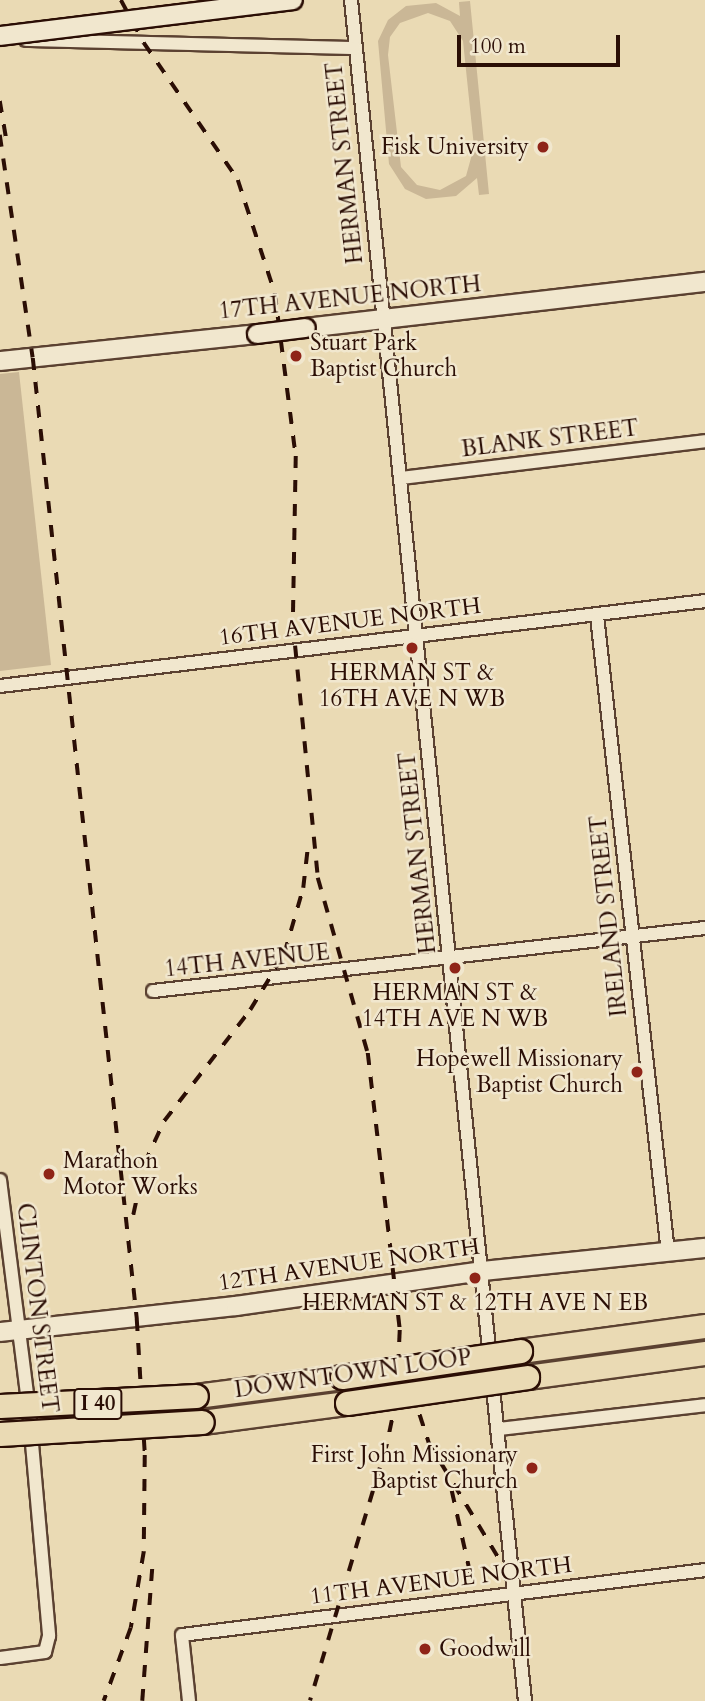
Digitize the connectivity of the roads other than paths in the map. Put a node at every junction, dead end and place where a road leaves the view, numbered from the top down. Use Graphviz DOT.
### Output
graph roads {
  1 [pos="293,0"];
  2 [pos="351,0"];
  3 [pos="0,38"];
  4 [pos="355,48"];
  5 [pos="705,282"];
  6 [pos="382,319"];
  7 [pos="0,361"];
  8 [pos="705,441"];
  9 [pos="401,478"];
  10 [pos="705,601"];
  11 [pos="597,616"];
  12 [pos="416,632"];
  13 [pos="0,686"];
  14 [pos="705,928"];
  15 [pos="633,936"];
  16 [pos="450,959"];
  17 [pos="153,991"];
  18 [pos="0,1181"];
  19 [pos="705,1248"];
  20 [pos="668,1253"];
  21 [pos="482,1271"];
  22 [pos="705,1326"];
  23 [pos="9,1331"];
  24 [pos="705,1353"];
  25 [pos="705,1405"];
  26 [pos="0,1406"];
  27 [pos="499,1429"];
  28 [pos="93,1430"];
  29 [pos="0,1434"];
  30 [pos="0,1443"];
  31 [pos="705,1570"];
  32 [pos="515,1592"];
  33 [pos="0,1658"];
  34 [pos="190,1701"];
  35 [pos="525,1701"];
  1 -- 3 [label="street, bridge"];
  2 -- 4 [label="street, HERMAN STREET"];
  3 -- 4 [label="street"];
  4 -- 6 [label="street, HERMAN STREET"];
  5 -- 6 [label="street, 17TH AVENUE NORTH"];
  6 -- 7 [label="street, 17TH AVENUE NORTH, bridge"];
  6 -- 9 [label="street, HERMAN STREET"];
  8 -- 9 [label="street, BLANK STREET"];
  9 -- 12 [label="street, HERMAN STREET"];
  10 -- 11 [label="street, 16TH AVENUE NORTH"];
  11 -- 12 [label="street, 16TH AVENUE NORTH"];
  11 -- 15 [label="street, IRELAND STREET"];
  12 -- 13 [label="street, 16TH AVENUE NORTH"];
  12 -- 16 [label="street, HERMAN STREET"];
  14 -- 15 [label="street, 14TH AVENUE"];
  15 -- 16 [label="street, 14TH AVENUE"];
  15 -- 20 [label="street, IRELAND STREET"];
  16 -- 17 [label="street, 14TH AVENUE"];
  16 -- 21 [label="street, HERMAN STREET"];
  18 -- 23 [label="street, CLINTON STREET"];
  19 -- 20 [label="street, 12TH AVENUE NORTH"];
  20 -- 21 [label="street, 12TH AVENUE NORTH"];
  21 -- 23 [label="street, 12TH AVENUE NORTH"];
  21 -- 27 [label="street, HERMAN STREET"];
  22 -- 26 [label="highway, DOWNTOWN LOOP / I 40, bridge"];
  23 -- 33 [label="street, CLINTON STREET"];
  24 -- 28 [label="highway, DOWNTOWN LOOP / I 40, bridge"];
  25 -- 27 [label="street"];
  27 -- 32 [label="street, HERMAN STREET"];
  28 -- 29 [label="highway, DOWNTOWN LOOP / I 40, bridge"];
  28 -- 30 [label="highway, bridge"];
  31 -- 32 [label="street, 11TH AVENUE NORTH"];
  32 -- 34 [label="street, 11TH AVENUE NORTH"];
  32 -- 35 [label="street, HERMAN STREET"];
}
